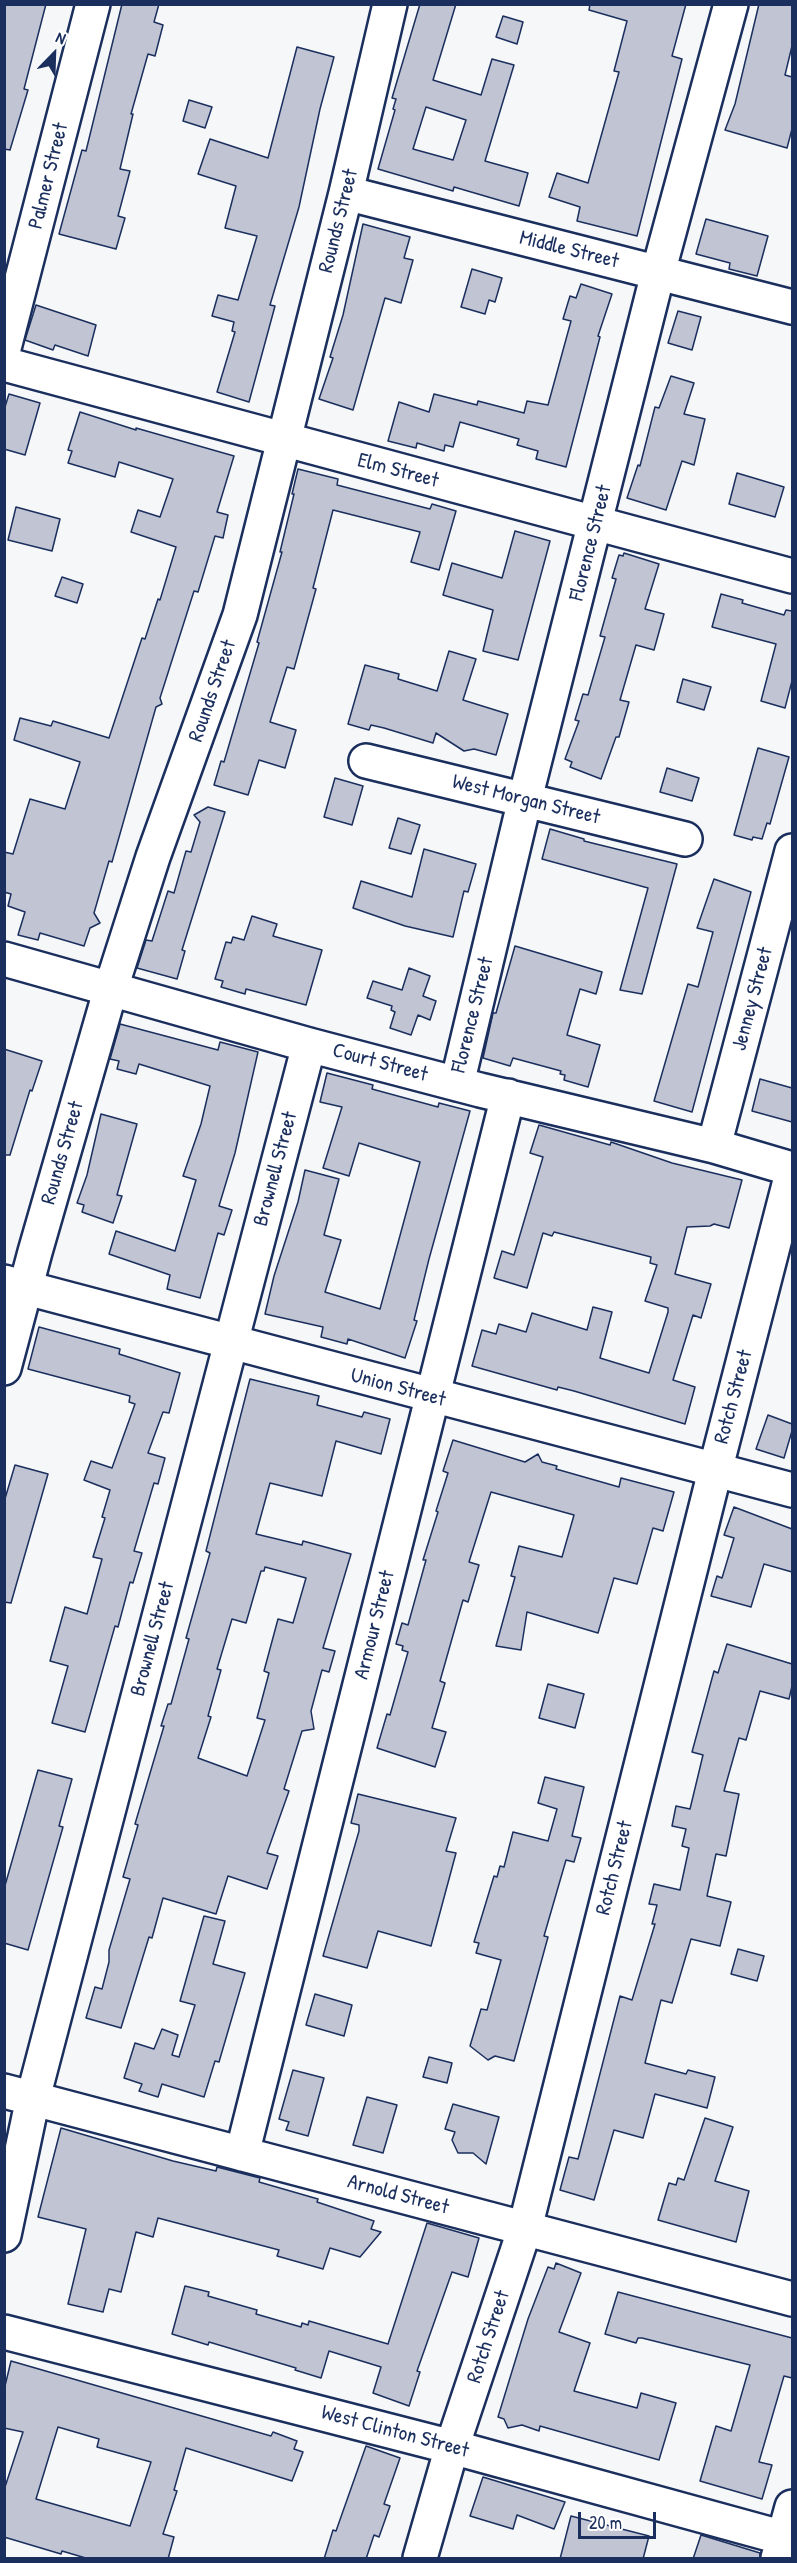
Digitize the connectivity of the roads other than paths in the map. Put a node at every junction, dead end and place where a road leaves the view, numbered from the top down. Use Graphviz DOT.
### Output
graph roads {
  1 [pos="93,4"];
  2 [pos="390,4"];
  3 [pos="731,4"];
  4 [pos="346,193"];
  5 [pos="658,273"];
  6 [pos="792,307"];
  7 [pos="4,348"];
  8 [pos="4,364"];
  9 [pos="285,441"];
  10 [pos="596,524"];
  11 [pos="792,576"];
  12 [pos="366,761"];
  13 [pos="525,799"];
  14 [pos="685,839"];
  15 [pos="792,851"];
  16 [pos="4,959"];
  17 [pos="111,988"];
  18 [pos="309,1045"];
  19 [pos="457,1084"];
  20 [pos="508,1096"];
  21 [pos="714,1146"];
  22 [pos="792,1171"];
  23 [pos="15,1285"];
  24 [pos="230,1342"];
  25 [pos="4,1368"];
  26 [pos="432,1397"];
  27 [pos="715,1471"];
  28 [pos="792,1490"];
  29 [pos="19,2094"];
  30 [pos="242,2154"];
  31 [pos="525,2228"];
  32 [pos="4,2235"];
  33 [pos="792,2299"];
  34 [pos="4,2332"];
  35 [pos="452,2447"];
  36 [pos="792,2507"];
  37 [pos="781,2548"];
  38 [pos="420,2559"];
  1 -- 7 [label="street, Palmer Street"];
  2 -- 4 [label="street, Rounds Street"];
  3 -- 5 [label="street, Florence Street"];
  4 -- 5 [label="street, Middle Street"];
  4 -- 9 [label="street, Rounds Street"];
  5 -- 6 [label="street, Middle Street"];
  5 -- 10 [label="street, Florence Street"];
  8 -- 9 [label="street, Elm Street"];
  9 -- 10 [label="street, Elm Street"];
  9 -- 17 [label="street, Rounds Street"];
  10 -- 11 [label="street, Elm Street"];
  10 -- 13 [label="street, Florence Street"];
  12 -- 13 [label="street, West Morgan Street"];
  13 -- 14 [label="street, West Morgan Street"];
  13 -- 19 [label="street, Florence Street"];
  15 -- 21 [label="street, Jenney Street"];
  16 -- 17 [label="street, Court Street"];
  17 -- 18 [label="street, Court Street"];
  17 -- 23 [label="street, Rounds Street"];
  18 -- 19 [label="street, Court Street"];
  18 -- 24 [label="street, Brownell Street"];
  19 -- 20 [label="street, Court Street"];
  20 -- 21 [label="street, Court Street"];
  20 -- 26 [label="street, Armour Street"];
  21 -- 22 [label="street, Court Street"];
  22 -- 27 [label="street, Rotch Street"];
  23 -- 24 [label="street, Union Street"];
  23 -- 25 [label="street, Rounds Street"];
  24 -- 26 [label="street, Union Street"];
  24 -- 29 [label="street, Brownell Street"];
  26 -- 27 [label="street, Union Street"];
  26 -- 30 [label="street, Armour Street"];
  27 -- 28 [label="street, Union Street"];
  27 -- 31 [label="street, Rotch Street"];
  29 -- 30 [label="street, Arnold Street"];
  29 -- 32 [label="street, Brownell Street"];
  30 -- 31 [label="street, Arnold Street"];
  31 -- 33 [label="street, Arnold Street"];
  31 -- 35 [label="street, Rotch Street"];
  34 -- 35 [label="street, West Clinton Street"];
  35 -- 37 [label="street, West Clinton Street"];
  35 -- 38 [label="street, Rotch Street"];
  36 -- 37 [label="street"];
}
